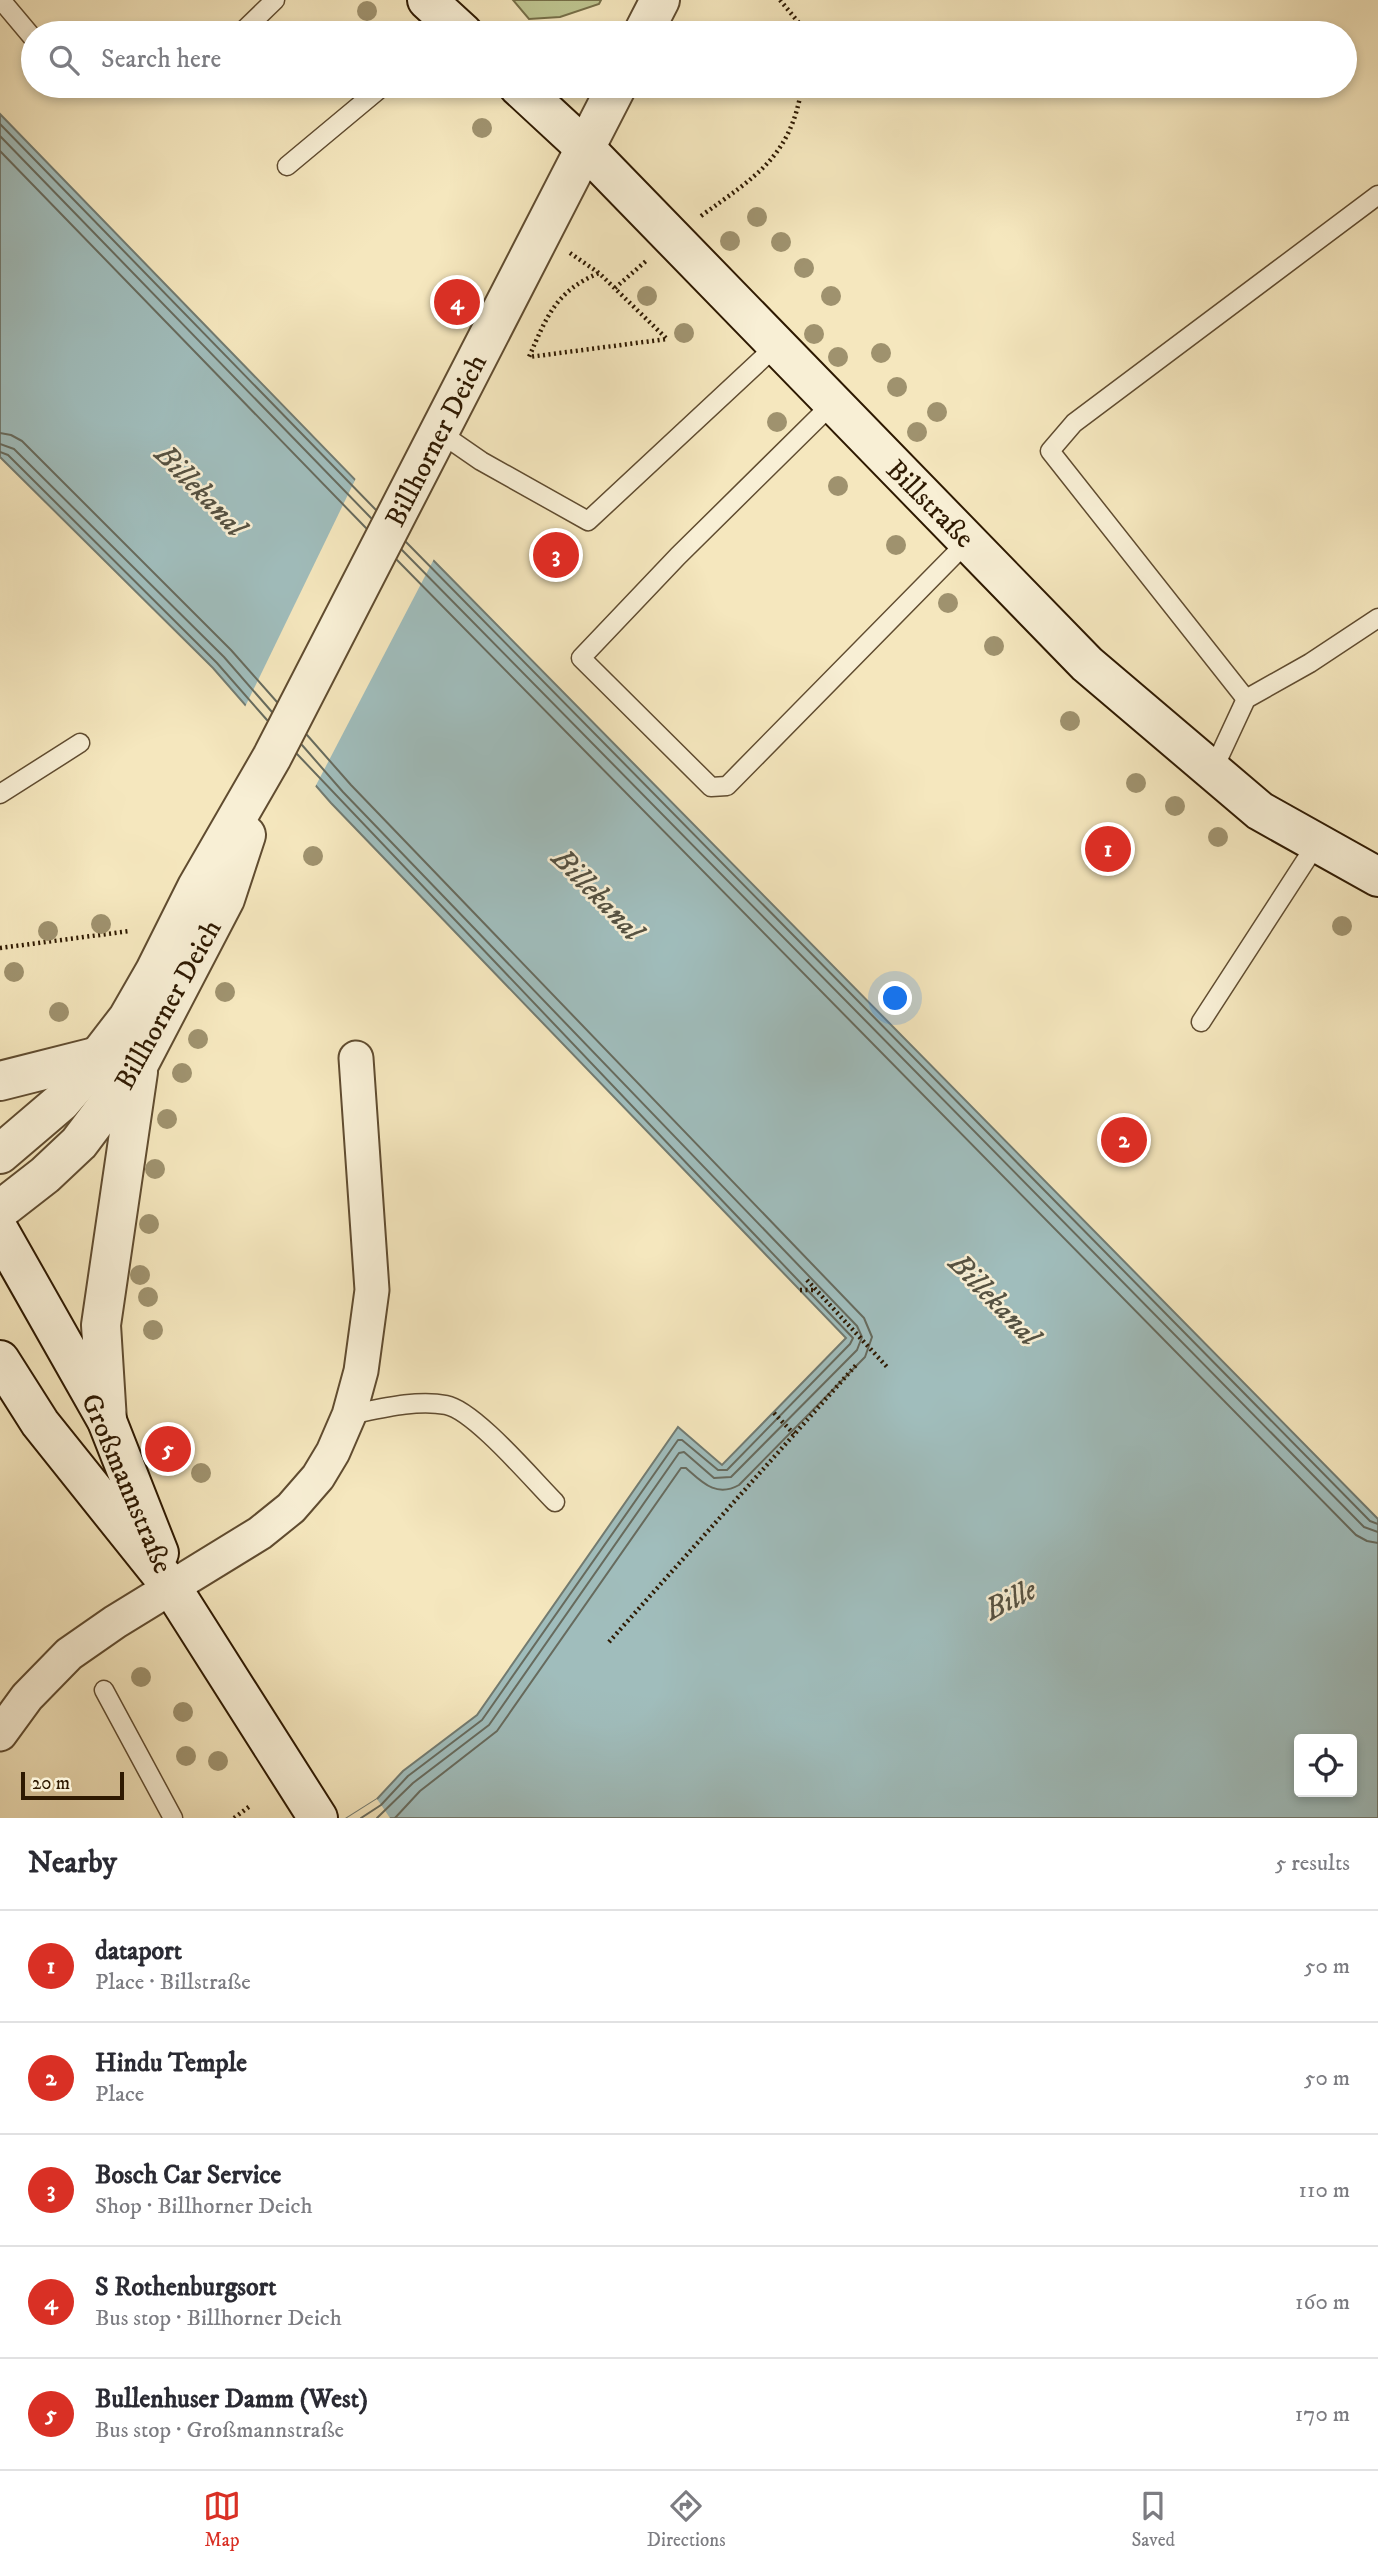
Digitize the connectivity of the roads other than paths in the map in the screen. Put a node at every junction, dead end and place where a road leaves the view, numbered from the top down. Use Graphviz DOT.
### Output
graph roads {
  1 [pos="1,0"];
  2 [pos="275,0"];
  3 [pos="428,0"];
  4 [pos="660,0"];
  5 [pos="253,21"];
  6 [pos="446,21"];
  7 [pos="649,21"];
  8 [pos="21,24"];
  9 [pos="369,98"];
  10 [pos="531,98"];
  11 [pos="611,98"];
  12 [pos="585,148"];
  13 [pos="287,166"];
  14 [pos="1378,195"];
  15 [pos="777,345"];
  16 [pos="832,404"];
  17 [pos="439,432"];
  18 [pos="969,540"];
  19 [pos="1378,618"];
  20 [pos="1246,699"];
  21 [pos="80,743"];
  22 [pos="272,757"];
  23 [pos="1213,771"];
  24 [pos="0,794"];
  25 [pos="1317,843"];
  26 [pos="1371,868"];
  27 [pos="1201,1022"];
  28 [pos="99,1056"];
  29 [pos="356,1058"];
  30 [pos="140,1062"];
  31 [pos="0,1081"];
  32 [pos="0,1154"];
  33 [pos="0,1209"];
  34 [pos="0,1232"];
  35 [pos="0,1360"];
  36 [pos="349,1415"];
  37 [pos="107,1420"];
  38 [pos="555,1502"];
  39 [pos="172,1588"];
  40 [pos="104,1690"];
  41 [pos="0,1734"];
  42 [pos="173,1818"];
  43 [pos="318,1818"];
  1 -- 8 [label="lane"];
  2 -- 5 [label="lane"];
  3 -- 6 [label="street"];
  4 -- 7 [label="street"];
  9 -- 13 [label="lane"];
  10 -- 12 [label="street, Billstraße"];
  11 -- 12 [label="street, Billhorner Deich"];
  12 -- 15 [label="street, Billstraße"];
  12 -- 17 [label="street, Billhorner Deich"];
  14 -- 20 [label="lane"];
  15 -- 16 [label="street, Billstraße"];
  15 -- 17 [label="lane"];
  16 -- 18 [label="street, Billstraße"];
  16 -- 18 [label="lane"];
  17 -- 22 [label="street, Billhorner Deich"];
  18 -- 23 [label="street, Billstraße"];
  19 -- 20 [label="lane"];
  20 -- 23 [label="lane"];
  21 -- 24 [label="lane"];
  22 -- 28 [label="street, Billhorner Deich"];
  22 -- 30 [label="street, Billhorner Deich"];
  23 -- 25 [label="street, Billstraße"];
  25 -- 26 [label="street, Billstraße"];
  25 -- 27 [label="lane"];
  28 -- 31 [label="street"];
  28 -- 32 [label="street, Billhorner Deich"];
  29 -- 36 [label="street"];
  30 -- 33 [label="street, Billhorner Deich"];
  30 -- 37 [label="street"];
  34 -- 37 [label="street, Großmannstraße"];
  35 -- 39 [label="street, Großmannstraße"];
  36 -- 38 [label="lane"];
  36 -- 39 [label="street"];
  37 -- 39 [label="street, Großmannstraße"];
  39 -- 41 [label="street"];
  39 -- 43 [label="street, Großmannstraße"];
  40 -- 42 [label="lane"];
}
